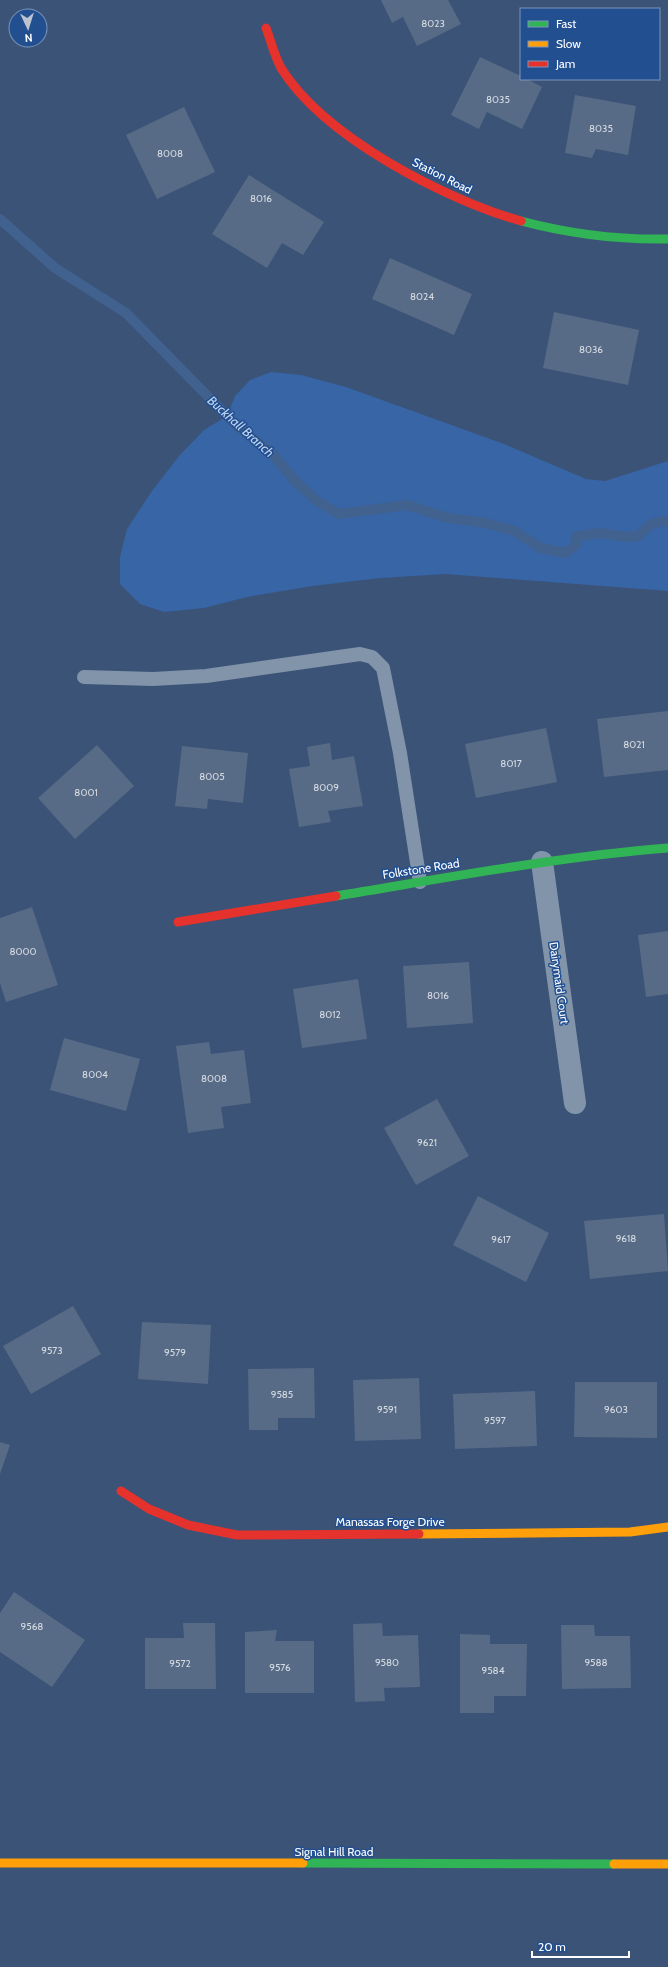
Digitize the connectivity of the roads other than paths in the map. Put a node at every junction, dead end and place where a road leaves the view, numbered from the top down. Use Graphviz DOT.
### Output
graph roads {
  1 [pos="266,28"];
  2 [pos="668,239"];
  3 [pos="84,677"];
  4 [pos="668,848"];
  5 [pos="542,862"];
  6 [pos="420,882"];
  7 [pos="178,922"];
  8 [pos="575,1103"];
  9 [pos="121,1491"];
  10 [pos="668,1527"];
  11 [pos="0,1863"];
  12 [pos="668,1864"];
  1 -- 2 [label="street, Station Road"];
  3 -- 6 [label="lane"];
  4 -- 5 [label="street, Folkstone Road"];
  5 -- 6 [label="street, Folkstone Road"];
  5 -- 8 [label="street, Dairymaid Court"];
  6 -- 7 [label="street, Folkstone Road"];
  9 -- 10 [label="street, Manassas Forge Drive"];
  11 -- 12 [label="street, Signal Hill Road"];
}
